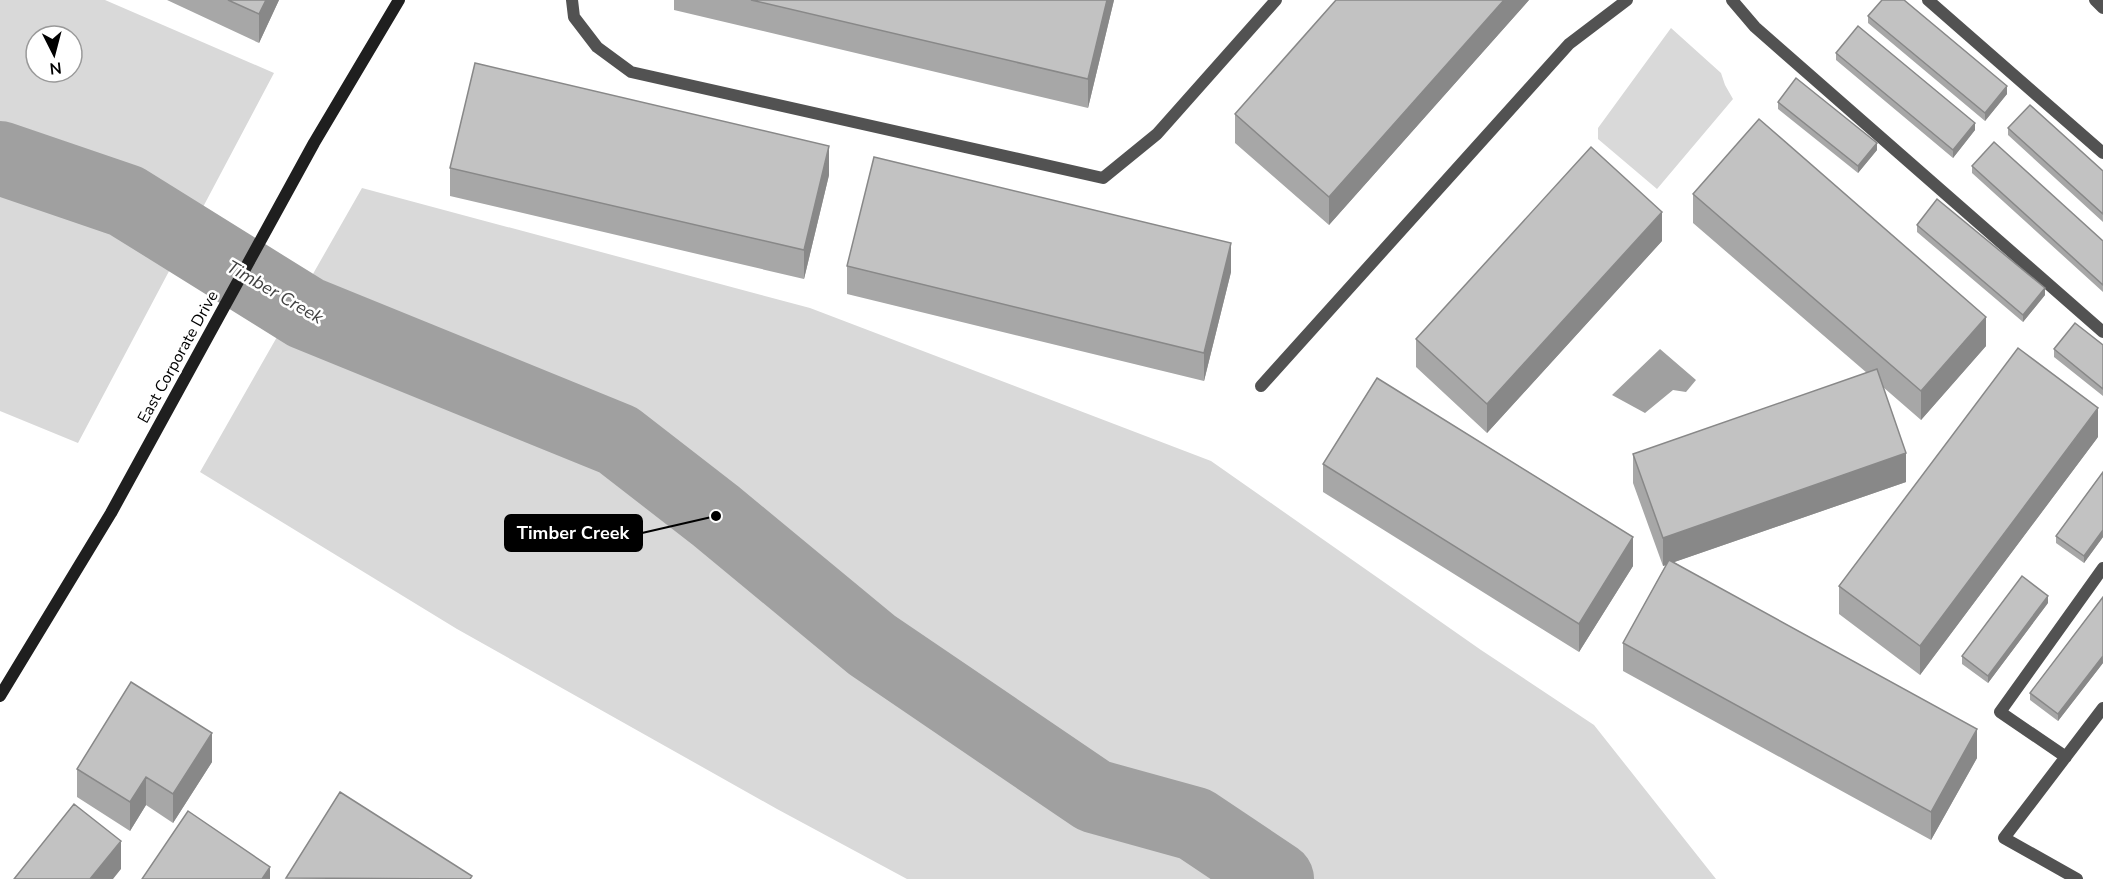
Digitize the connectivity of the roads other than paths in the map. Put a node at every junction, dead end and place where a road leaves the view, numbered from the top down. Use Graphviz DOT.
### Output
graph roads {
  1 [pos="399,0"];
  2 [pos="572,0"];
  3 [pos="1276,0"];
  4 [pos="1627,0"];
  5 [pos="1732,0"];
  6 [pos="1928,0"];
  7 [pos="2095,0"];
  8 [pos="2103,8"];
  9 [pos="2103,153"];
  10 [pos="2103,333"];
  11 [pos="1261,386"];
  12 [pos="2103,568"];
  13 [pos="0,696"];
  14 [pos="2103,708"];
  15 [pos="2066,757"];
  16 [pos="2077,879"];
  1 -- 13 [label="main road, East Corporate Drive"];
  2 -- 3 [label="lane"];
  4 -- 11 [label="lane"];
  5 -- 10 [label="lane"];
  6 -- 9 [label="lane"];
  7 -- 8 [label="lane"];
  12 -- 15 [label="lane"];
  14 -- 15 [label="lane"];
  15 -- 16 [label="lane"];
}
